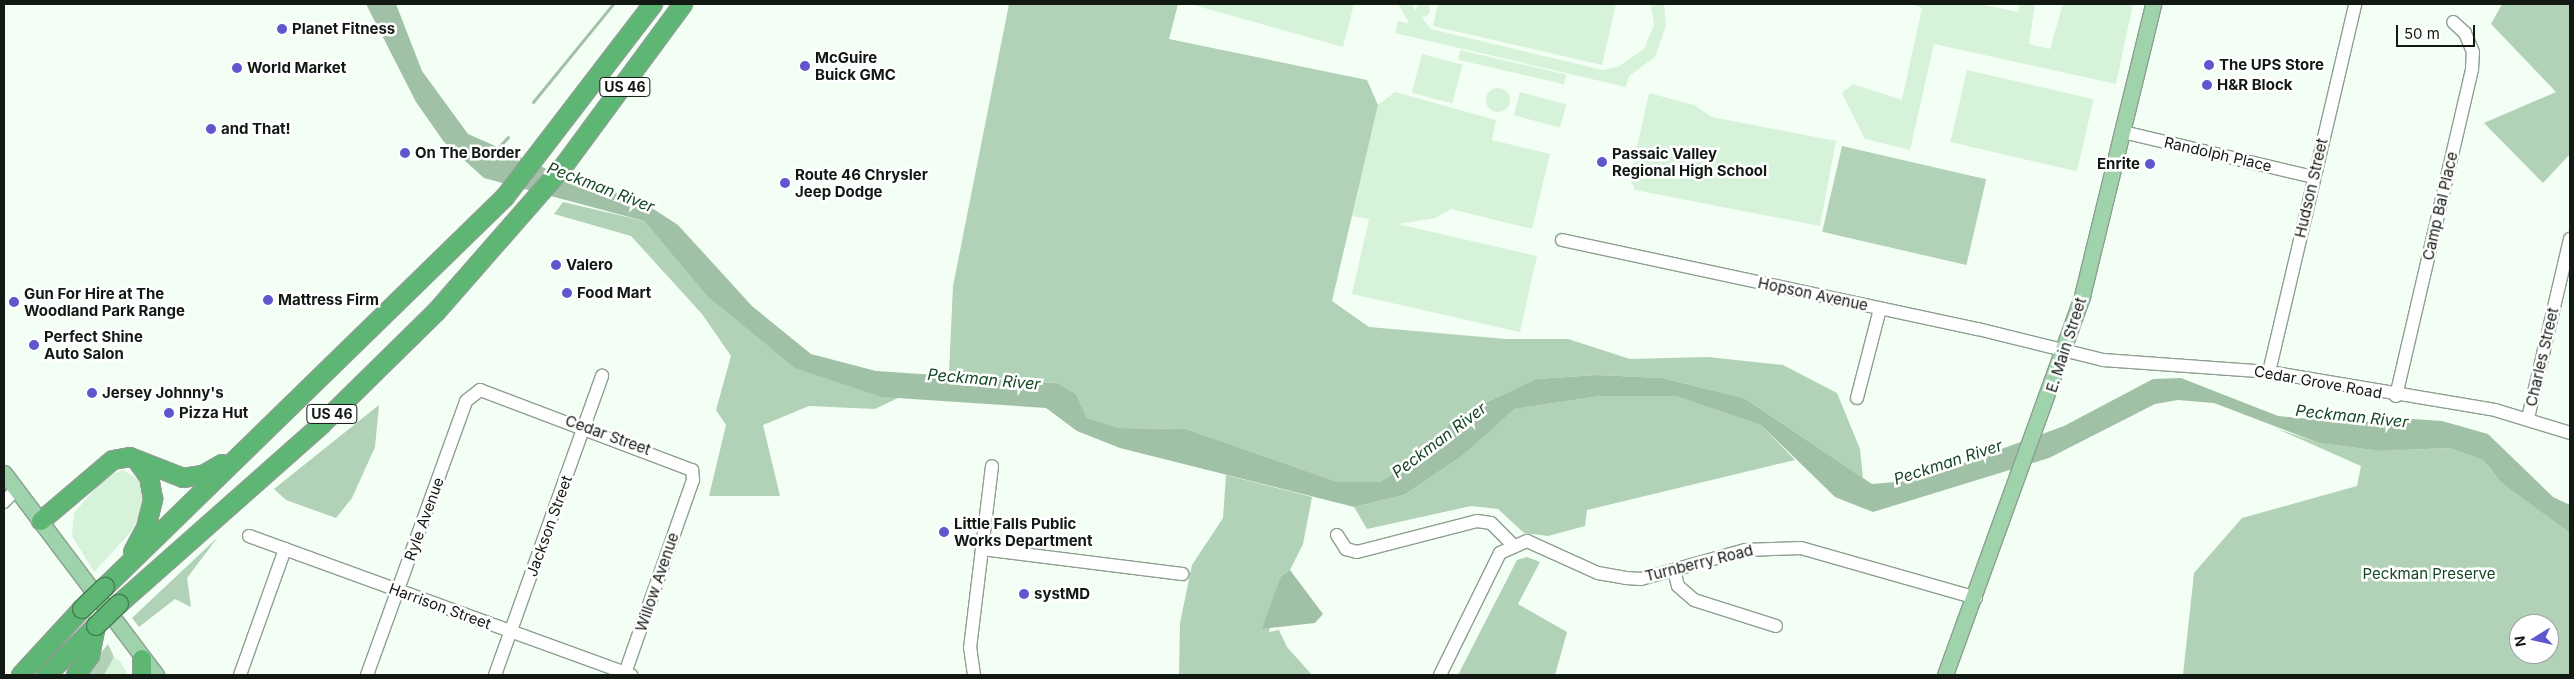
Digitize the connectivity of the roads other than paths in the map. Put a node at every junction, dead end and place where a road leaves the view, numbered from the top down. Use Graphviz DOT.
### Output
graph roads {
  1 [pos="652,4"];
  2 [pos="682,4"];
  3 [pos="2153,4"];
  4 [pos="2355,4"];
  5 [pos="2453,22"];
  6 [pos="2123,132"];
  7 [pos="2314,177"];
  8 [pos="2570,239"];
  9 [pos="1562,240"];
  10 [pos="1880,309"];
  11 [pos="2063,350"];
  12 [pos="2268,372"];
  13 [pos="602,376"];
  14 [pos="501,396"];
  15 [pos="2396,396"];
  16 [pos="1857,398"];
  17 [pos="2528,418"];
  18 [pos="275,421"];
  19 [pos="585,427"];
  20 [pos="2570,433"];
  21 [pos="134,458"];
  22 [pos="992,466"];
  23 [pos="4,473"];
  24 [pos="16,489"];
  25 [pos="689,491"];
  26 [pos="4,502"];
  27 [pos="41,521"];
  28 [pos="1337,535"];
  29 [pos="249,536"];
  30 [pos="1513,544"];
  31 [pos="285,549"];
  32 [pos="982,549"];
  33 [pos="124,568"];
  34 [pos="1674,570"];
  35 [pos="1182,574"];
  36 [pos="98,587"];
  37 [pos="398,592"];
  38 [pos="1976,598"];
  39 [pos="96,626"];
  40 [pos="1776,626"];
  41 [pos="511,633"];
  42 [pos="142,667"];
  43 [pos="628,674"];
  44 [pos="21,675"];
  45 [pos="47,675"];
  46 [pos="76,675"];
  47 [pos="156,675"];
  48 [pos="240,675"];
  49 [pos="367,675"];
  50 [pos="495,675"];
  51 [pos="974,675"];
  52 [pos="1440,675"];
  53 [pos="1945,675"];
  1 -- 18 [label="highway, US 46"];
  2 -- 39 [label="highway, US 46, bridge"];
  3 -- 6 [label="main road, E. Main Street"];
  4 -- 7 [label="street, Hudson Street"];
  5 -- 15 [label="street, Camp Bal Place"];
  6 -- 7 [label="street, Randolph Place"];
  6 -- 11 [label="main road, E. Main Street"];
  7 -- 12 [label="street, Hudson Street"];
  8 -- 17 [label="street, Charles Street"];
  9 -- 10 [label="street, Hopson Avenue"];
  10 -- 11 [label="street, Hopson Avenue"];
  10 -- 16 [label="street"];
  11 -- 12 [label="street, Cedar Grove Road"];
  11 -- 38 [label="main road, E. Main Street"];
  12 -- 15 [label="street, Cedar Grove Road"];
  13 -- 19 [label="street, Jackson Street"];
  14 -- 19 [label="street, Cedar Street"];
  14 -- 37 [label="street, Ryle Avenue"];
  15 -- 17 [label="street, Cedar Grove Road"];
  17 -- 20 [label="street, Cedar Grove Road"];
  18 -- 21 [label="highway"];
  18 -- 33 [label="highway, US 46"];
  19 -- 25 [label="street, Cedar Street"];
  19 -- 41 [label="street, Jackson Street"];
  21 -- 27 [label="highway"];
  21 -- 33 [label="highway"];
  22 -- 32 [label="street"];
  23 -- 24 [label="main road"];
  24 -- 26 [label="street"];
  24 -- 27 [label="main road"];
  25 -- 43 [label="street, Willow Avenue"];
  27 -- 36 [label="main road"];
  28 -- 30 [label="street"];
  29 -- 31 [label="street, Harrison Street"];
  30 -- 34 [label="street, Turnberry Road"];
  30 -- 52 [label="street"];
  31 -- 37 [label="street, Harrison Street"];
  31 -- 48 [label="street"];
  32 -- 35 [label="street"];
  32 -- 51 [label="street"];
  33 -- 36 [label="highway, US 46"];
  34 -- 38 [label="street, Turnberry Road"];
  34 -- 40 [label="street"];
  36 -- 42 [label="main road"];
  36 -- 44 [label="highway, US 46, bridge"];
  37 -- 41 [label="street, Harrison Street"];
  37 -- 49 [label="street, Ryle Avenue"];
  38 -- 53 [label="main road, E. Main Street"];
  39 -- 45 [label="highway, US 46"];
  39 -- 46 [label="highway"];
  41 -- 43 [label="street, Harrison Street"];
  41 -- 50 [label="street, Jackson Street"];
  42 -- 47 [label="main road"];
}
